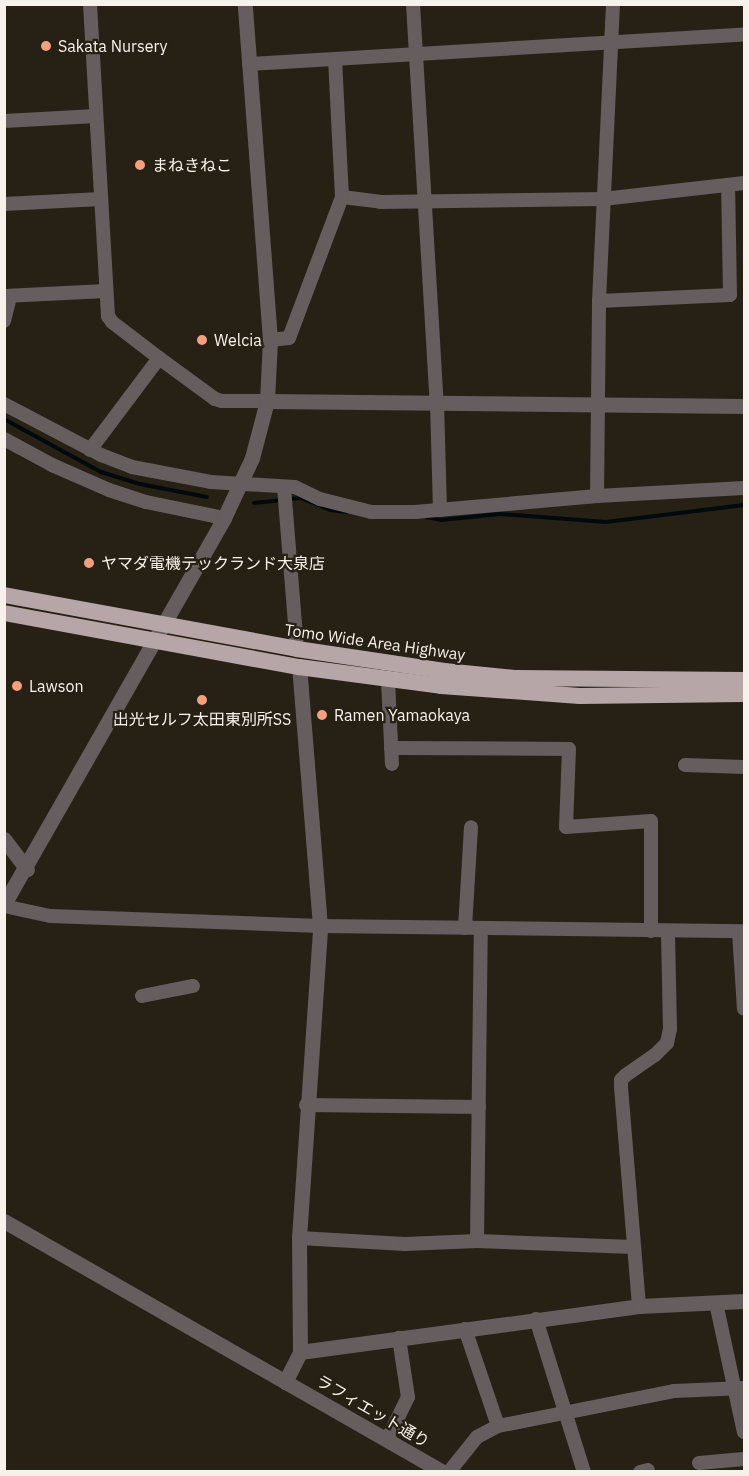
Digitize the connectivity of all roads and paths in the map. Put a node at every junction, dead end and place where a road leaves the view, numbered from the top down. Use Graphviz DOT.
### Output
graph roads {
  1 [pos="90,4"];
  2 [pos="245,4"];
  3 [pos="413,4"];
  4 [pos="613,4"];
  5 [pos="744,35"];
  6 [pos="611,43"];
  7 [pos="416,54"];
  8 [pos="335,59"];
  9 [pos="249,64"];
  10 [pos="96,116"];
  11 [pos="4,121"];
  12 [pos="744,183"];
  13 [pos="728,185"];
  14 [pos="342,197"];
  15 [pos="101,199"];
  16 [pos="603,199"];
  17 [pos="424,200"];
  18 [pos="4,204"];
  19 [pos="106,291"];
  20 [pos="7,296"];
  21 [pos="599,302"];
  22 [pos="4,321"];
  23 [pos="270,340"];
  24 [pos="159,358"];
  25 [pos="267,401"];
  26 [pos="4,404"];
  27 [pos="437,404"];
  28 [pos="599,404"];
  29 [pos="744,406"];
  30 [pos="4,439"];
  31 [pos="90,450"];
  32 [pos="240,485"];
  33 [pos="284,487"];
  34 [pos="744,488"];
  35 [pos="597,496"];
  36 [pos="440,510"];
  37 [pos="224,518"];
  38 [pos="4,596"];
  39 [pos="4,613"];
  40 [pos="163,625"];
  41 [pos="155,642"];
  42 [pos="297,649"];
  43 [pos="299,667"];
  44 [pos="388,680"];
  45 [pos="744,680"];
  46 [pos="744,694"];
  47 [pos="391,748"];
  48 [pos="392,764"];
  49 [pos="685,765"];
  50 [pos="744,767"];
  51 [pos="471,827"];
  52 [pos="4,839"];
  53 [pos="27,869"];
  54 [pos="4,905"];
  55 [pos="320,926"];
  56 [pos="465,928"];
  57 [pos="481,928"];
  58 [pos="651,931"];
  59 [pos="668,932"];
  60 [pos="742,932"];
  61 [pos="193,986"];
  62 [pos="142,996"];
  63 [pos="744,1009"];
  64 [pos="306,1105"];
  65 [pos="478,1107"];
  66 [pos="4,1221"];
  67 [pos="299,1238"];
  68 [pos="477,1241"];
  69 [pos="633,1247"];
  70 [pos="744,1301"];
  71 [pos="716,1303"];
  72 [pos="639,1306"];
  73 [pos="536,1319"];
  74 [pos="465,1329"];
  75 [pos="399,1338"];
  76 [pos="300,1352"];
  77 [pos="285,1382"];
  78 [pos="739,1388"];
  79 [pos="567,1412"];
  80 [pos="498,1426"];
  81 [pos="744,1432"];
  82 [pos="387,1440"];
  83 [pos="744,1460"];
  84 [pos="699,1462"];
  85 [pos="443,1472"];
  86 [pos="449,1472"];
  87 [pos="584,1472"];
  1 -- 10 [label="street"];
  2 -- 9 [label="street"];
  3 -- 7 [label="street"];
  4 -- 6 [label="street"];
  5 -- 6 [label="street"];
  6 -- 7 [label="street"];
  6 -- 16 [label="street"];
  7 -- 8 [label="street"];
  7 -- 17 [label="street"];
  8 -- 9 [label="street"];
  8 -- 14 [label="street"];
  9 -- 23 [label="street"];
  10 -- 11 [label="street"];
  10 -- 15 [label="street"];
  12 -- 13 [label="street"];
  13 -- 16 [label="street"];
  13 -- 21 [label="street"];
  14 -- 17 [label="street"];
  14 -- 23 [label="street"];
  15 -- 18 [label="street"];
  15 -- 19 [label="street"];
  16 -- 17 [label="street"];
  16 -- 21 [label="street"];
  17 -- 27 [label="street"];
  19 -- 20 [label="street"];
  19 -- 24 [label="street"];
  20 -- 22 [label="street"];
  21 -- 28 [label="street"];
  23 -- 25 [label="street"];
  24 -- 25 [label="street"];
  24 -- 31 [label="street"];
  25 -- 27 [label="street"];
  25 -- 32 [label="street"];
  26 -- 31 [label="street"];
  27 -- 28 [label="street"];
  27 -- 36 [label="street"];
  28 -- 29 [label="street"];
  28 -- 35 [label="street"];
  30 -- 37 [label="street"];
  31 -- 32 [label="street"];
  32 -- 33 [label="street"];
  32 -- 37 [label="street"];
  33 -- 36 [label="street"];
  33 -- 42 [label="street"];
  34 -- 35 [label="street"];
  35 -- 36 [label="street"];
  37 -- 40 [label="street"];
  38 -- 40 [label="highway, Tomo Wide Area Highway"];
  39 -- 41 [label="highway, Tomo Wide Area Highway"];
  40 -- 41 [label="street"];
  40 -- 42 [label="highway, Tomo Wide Area Highway"];
  41 -- 43 [label="highway, Tomo Wide Area Highway"];
  41 -- 53 [label="street"];
  42 -- 45 [label="highway, Tomo Wide Area Highway"];
  43 -- 44 [label="highway, Tomo Wide Area Highway"];
  43 -- 55 [label="street"];
  44 -- 46 [label="highway, Tomo Wide Area Highway"];
  44 -- 47 [label="street"];
  47 -- 48 [label="street"];
  47 -- 58 [label="street"];
  49 -- 50 [label="street"];
  51 -- 56 [label="street"];
  52 -- 53 [label="street"];
  53 -- 54 [label="street"];
  54 -- 55 [label="street"];
  55 -- 56 [label="street"];
  55 -- 64 [label="street"];
  56 -- 57 [label="street"];
  57 -- 58 [label="street"];
  57 -- 65 [label="street"];
  58 -- 59 [label="street"];
  59 -- 60 [label="street"];
  59 -- 69 [label="street"];
  60 -- 63 [label="street"];
  61 -- 62 [label="street"];
  64 -- 65 [label="street"];
  64 -- 67 [label="street"];
  65 -- 68 [label="street"];
  66 -- 77 [label="street, ラフィエット通り"];
  67 -- 68 [label="street"];
  67 -- 76 [label="street"];
  68 -- 69 [label="street"];
  69 -- 72 [label="street"];
  70 -- 71 [label="street"];
  71 -- 72 [label="street"];
  71 -- 78 [label="street"];
  72 -- 73 [label="street"];
  73 -- 74 [label="street"];
  73 -- 79 [label="street"];
  74 -- 75 [label="street"];
  74 -- 80 [label="street"];
  75 -- 76 [label="street"];
  75 -- 82 [label="street"];
  76 -- 77 [label="street"];
  77 -- 82 [label="street, ラフィエット通り"];
  78 -- 79 [label="street"];
  78 -- 81 [label="street"];
  79 -- 80 [label="street"];
  79 -- 87 [label="street"];
  80 -- 86 [label="street"];
  82 -- 85 [label="street, ラフィエット通り"];
  83 -- 84 [label="street"];
}
